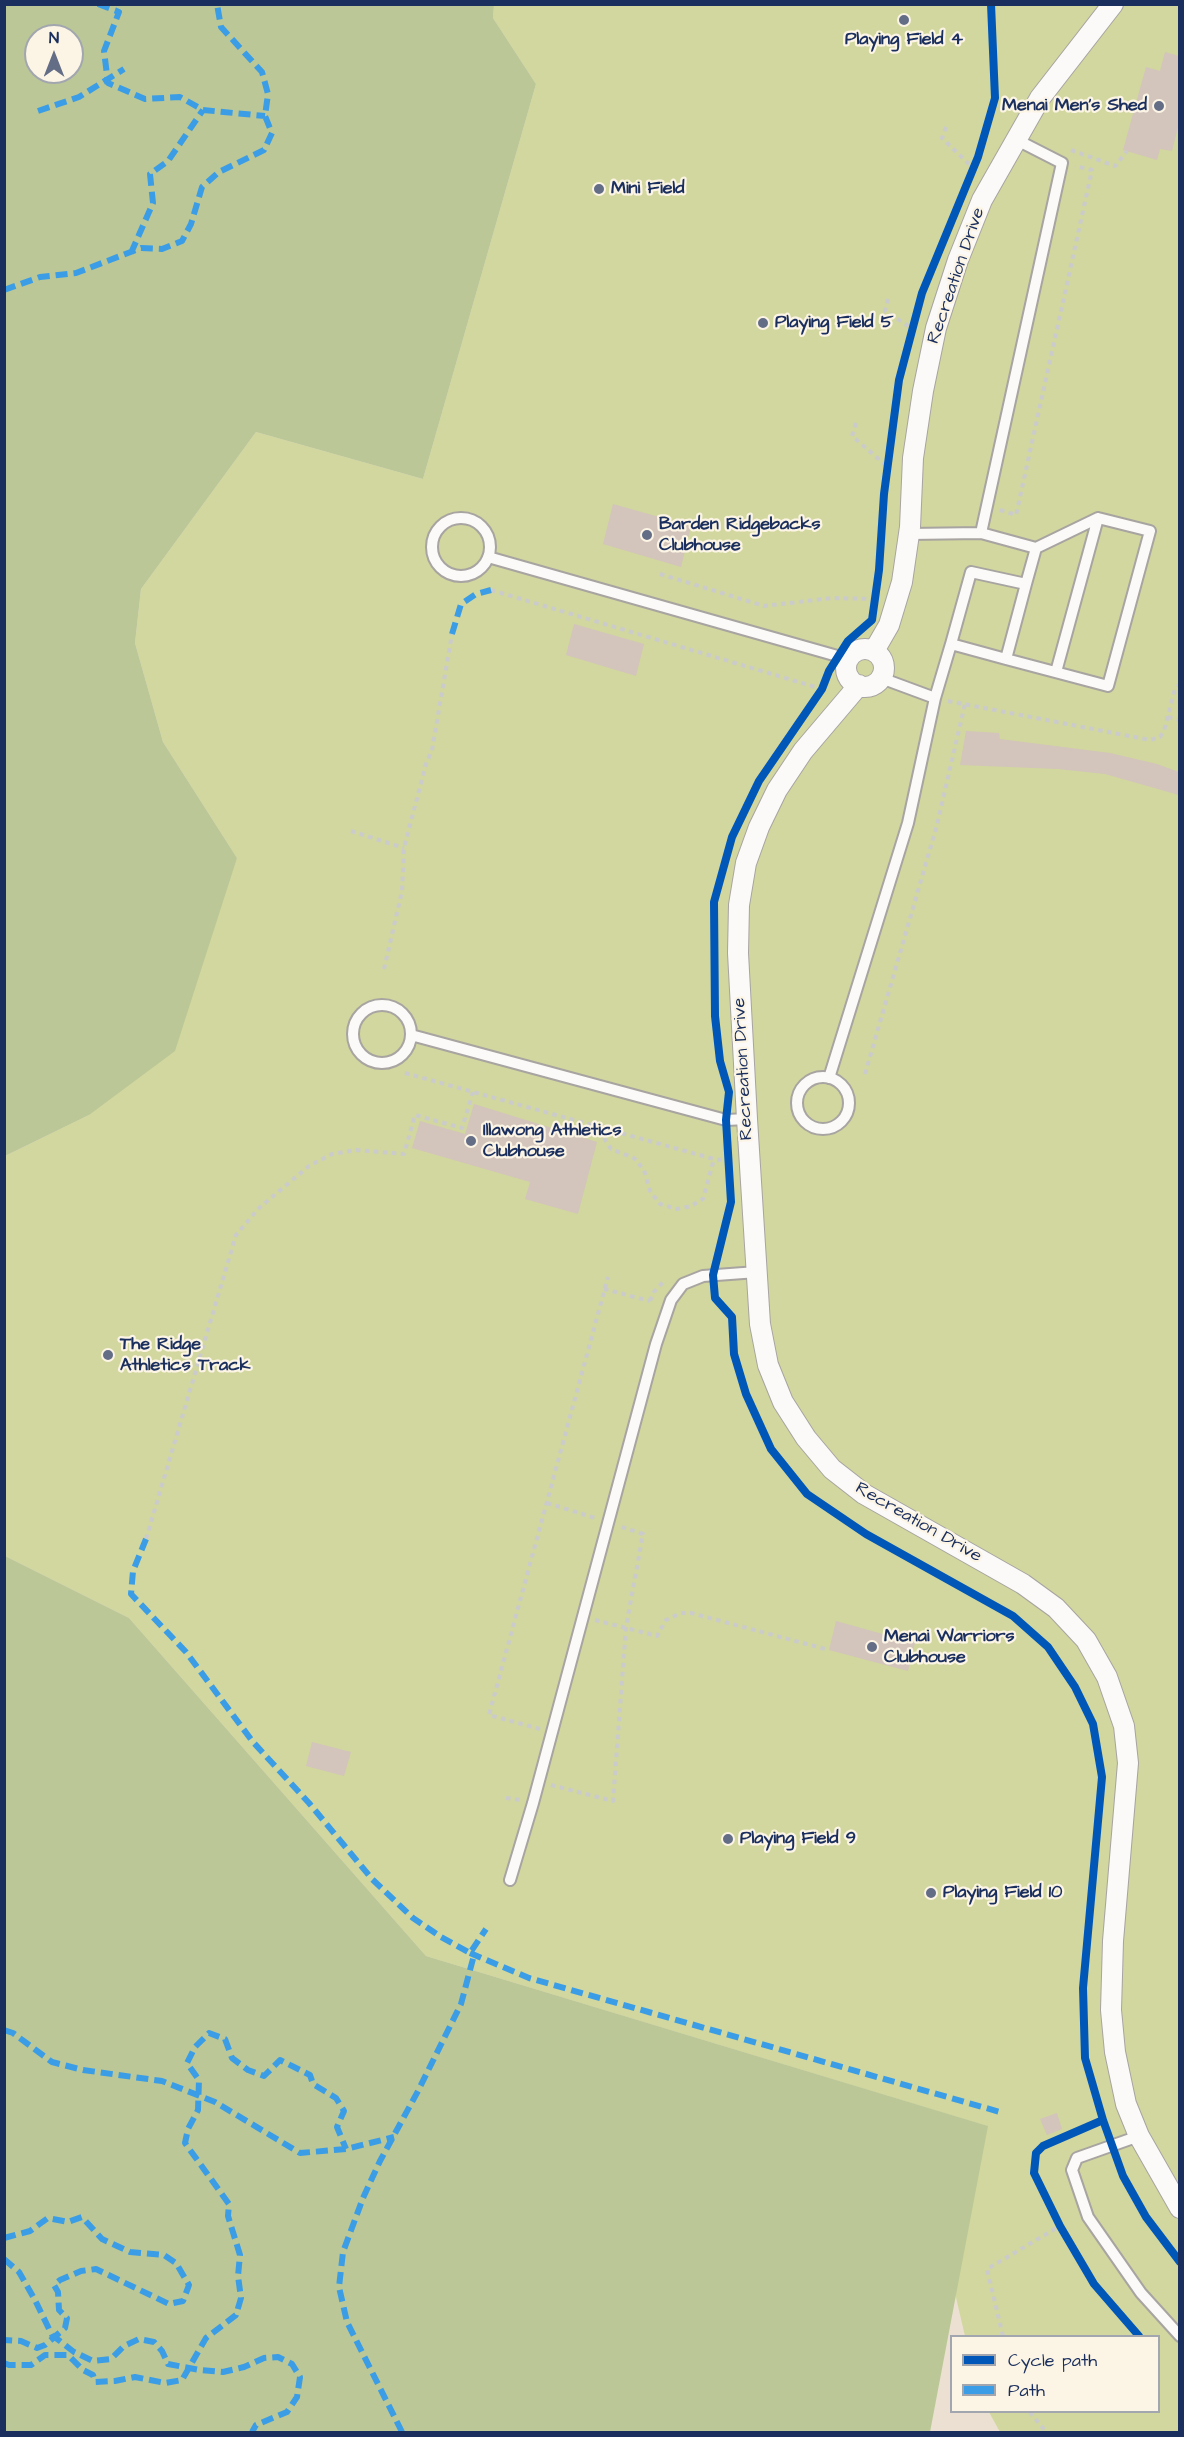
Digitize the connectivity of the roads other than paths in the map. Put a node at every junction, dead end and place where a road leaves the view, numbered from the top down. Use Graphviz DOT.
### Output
graph roads {
  1 [pos="1113,4"];
  2 [pos="1015,139"];
  3 [pos="1098,518"];
  4 [pos="981,533"];
  5 [pos="909,534"];
  6 [pos="1036,548"];
  7 [pos="488,557"];
  8 [pos="1026,584"];
  9 [pos="951,644"];
  10 [pos="874,651"];
  11 [pos="843,658"];
  12 [pos="1005,659"];
  13 [pos="1056,672"];
  14 [pos="881,678"];
  15 [pos="859,686"];
  16 [pos="935,698"];
  17 [pos="411,1035"];
  18 [pos="829,1078"];
  19 [pos="747,1119"];
  20 [pos="757,1272"];
  21 [pos="510,1880"];
  22 [pos="1139,2136"];
  23 [pos="1179,2208"];
  24 [pos="1179,2336"];
  1 -- 2 [label="street, Recreation Drive"];
  2 -- 4 [label="lane"];
  2 -- 5 [label="street, Recreation Drive"];
  3 -- 6 [label="lane"];
  3 -- 13 [label="lane"];
  3 -- 13 [label="lane"];
  4 -- 5 [label="lane"];
  4 -- 6 [label="lane"];
  5 -- 10 [label="street, Recreation Drive"];
  6 -- 8 [label="lane"];
  7 -- 7 [label="lane"];
  7 -- 11 [label="lane"];
  8 -- 9 [label="lane"];
  8 -- 12 [label="lane"];
  9 -- 12 [label="lane"];
  9 -- 16 [label="lane"];
  10 -- 11 [label="street"];
  10 -- 14 [label="street"];
  11 -- 15 [label="street"];
  12 -- 13 [label="lane"];
  14 -- 15 [label="street"];
  14 -- 16 [label="lane"];
  15 -- 19 [label="street, Recreation Drive"];
  16 -- 18 [label="lane"];
  17 -- 17 [label="lane"];
  17 -- 19 [label="lane"];
  18 -- 18 [label="lane"];
  19 -- 20 [label="street, Recreation Drive"];
  20 -- 21 [label="lane"];
  20 -- 22 [label="street, Recreation Drive"];
  22 -- 23 [label="street, Recreation Drive"];
  22 -- 24 [label="lane"];
}
